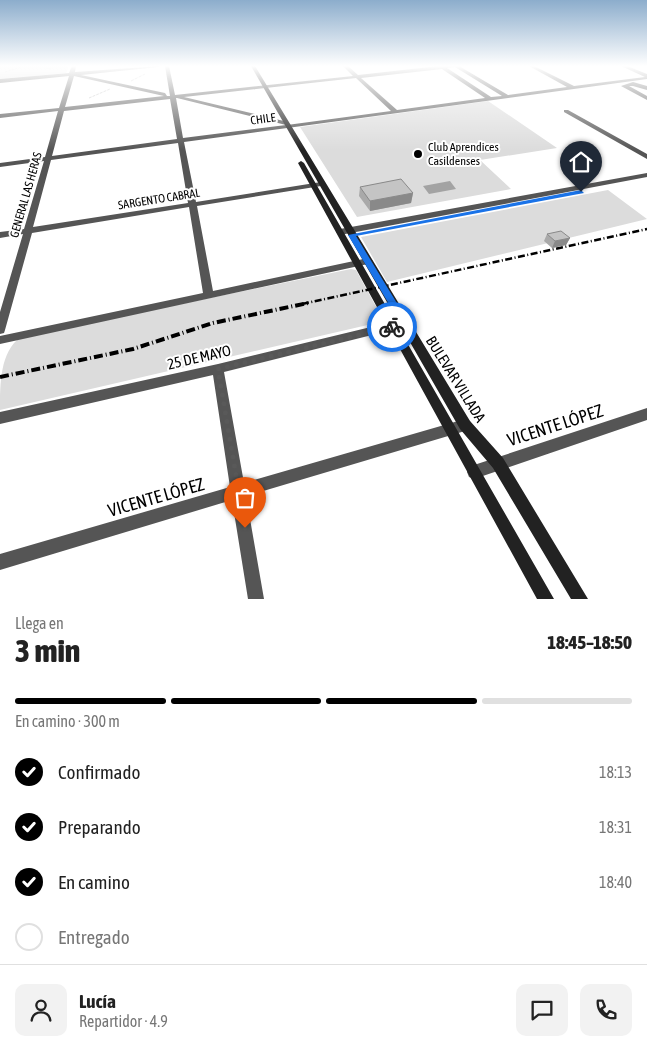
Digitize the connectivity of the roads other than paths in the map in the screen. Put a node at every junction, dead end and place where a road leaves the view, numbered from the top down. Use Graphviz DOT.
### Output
graph roads {
  1 [pos="66,94"];
  2 [pos="162,94"];
  3 [pos="172,94"];
  4 [pos="200,94"];
  5 [pos="266,94"];
  6 [pos="377,94"];
  7 [pos="483,94"];
  8 [pos="501,94"];
  9 [pos="529,94"];
  10 [pos="173,97"];
  11 [pos="506,97"];
  12 [pos="490,99"];
  13 [pos="62,109"];
  14 [pos="395,111"];
  15 [pos="566,111"];
  16 [pos="0,116"];
  17 [pos="283,125"];
  18 [pos="180,141"];
  19 [pos="647,157"];
  20 [pos="48,158"];
  21 [pos="0,165"];
  22 [pos="647,175"];
  23 [pos="647,179"];
  24 [pos="318,184"];
  25 [pos="192,205"];
  26 [pos="28,231"];
  27 [pos="346,233"];
  28 [pos="0,236"];
  29 [pos="363,262"];
  30 [pos="209,296"];
  31 [pos="404,323"];
  32 [pos="392,327"];
  33 [pos="0,330"];
  34 [pos="0,340"];
  35 [pos="218,369"];
  36 [pos="647,414"];
  37 [pos="0,418"];
  38 [pos="465,425"];
  39 [pos="451,430"];
  40 [pos="498,463"];
  41 [pos="474,472"];
  42 [pos="239,493"];
  43 [pos="0,562"];
  44 [pos="256,599"];
  45 [pos="546,599"];
  46 [pos="580,599"];
  1 -- 13 [label="street, GENERAL LAS HERAS"];
  2 -- 10 [label="street"];
  3 -- 10 [label="street"];
  4 -- 10 [label="street"];
  5 -- 17 [label="main road, BULEVAR VILLADA"];
  6 -- 14 [label="street"];
  7 -- 12 [label="street"];
  8 -- 11 [label="street"];
  9 -- 11 [label="street, CHILE"];
  10 -- 13 [label="street"];
  10 -- 17 [label="street"];
  10 -- 18 [label="street"];
  11 -- 12 [label="street, CHILE"];
  12 -- 14 [label="street, CHILE"];
  13 -- 16 [label="street"];
  13 -- 20 [label="street, GENERAL LAS HERAS"];
  14 -- 17 [label="street, CHILE"];
  15 -- 19 [label="street"];
  17 -- 18 [label="street, CHILE"];
  17 -- 24 [label="main road, BULEVAR VILLADA"];
  18 -- 20 [label="street, CHILE"];
  18 -- 25 [label="street"];
  20 -- 21 [label="street, CHILE"];
  20 -- 26 [label="street, GENERAL LAS HERAS"];
  22 -- 27 [label="street"];
  23 -- 27 [label="street"];
  24 -- 25 [label="street, SARGENTO CABRAL"];
  24 -- 27 [label="main road, BULEVAR VILLADA"];
  25 -- 26 [label="street, SARGENTO CABRAL"];
  25 -- 30 [label="street"];
  26 -- 28 [label="street, SARGENTO CABRAL"];
  26 -- 33 [label="street, GENERAL LAS HERAS"];
  27 -- 29 [label="main road, BULEVAR VILLADA"];
  29 -- 30 [label="street"];
  29 -- 31 [label="main road, BULEVAR VILLADA"];
  29 -- 32 [label="main road, BULEVAR VILLADA"];
  30 -- 34 [label="street"];
  31 -- 32 [label="street, 25 DE MAYO"];
  31 -- 38 [label="main road, BULEVAR VILLADA"];
  32 -- 35 [label="street, 25 DE MAYO"];
  32 -- 39 [label="main road, BULEVAR VILLADA"];
  35 -- 37 [label="street, 25 DE MAYO"];
  35 -- 42 [label="street"];
  36 -- 40 [label="street, VICENTE LÓPEZ"];
  38 -- 39 [label="street, VICENTE LÓPEZ"];
  38 -- 40 [label="main road, BULEVAR VILLADA"];
  39 -- 41 [label="main road, BULEVAR VILLADA"];
  39 -- 42 [label="street, VICENTE LÓPEZ"];
  40 -- 41 [label="street, VICENTE LÓPEZ"];
  40 -- 46 [label="main road, BULEVAR VILLADA"];
  41 -- 45 [label="main road, BULEVAR VILLADA"];
  42 -- 43 [label="street, VICENTE LÓPEZ"];
  42 -- 44 [label="street"];
}
